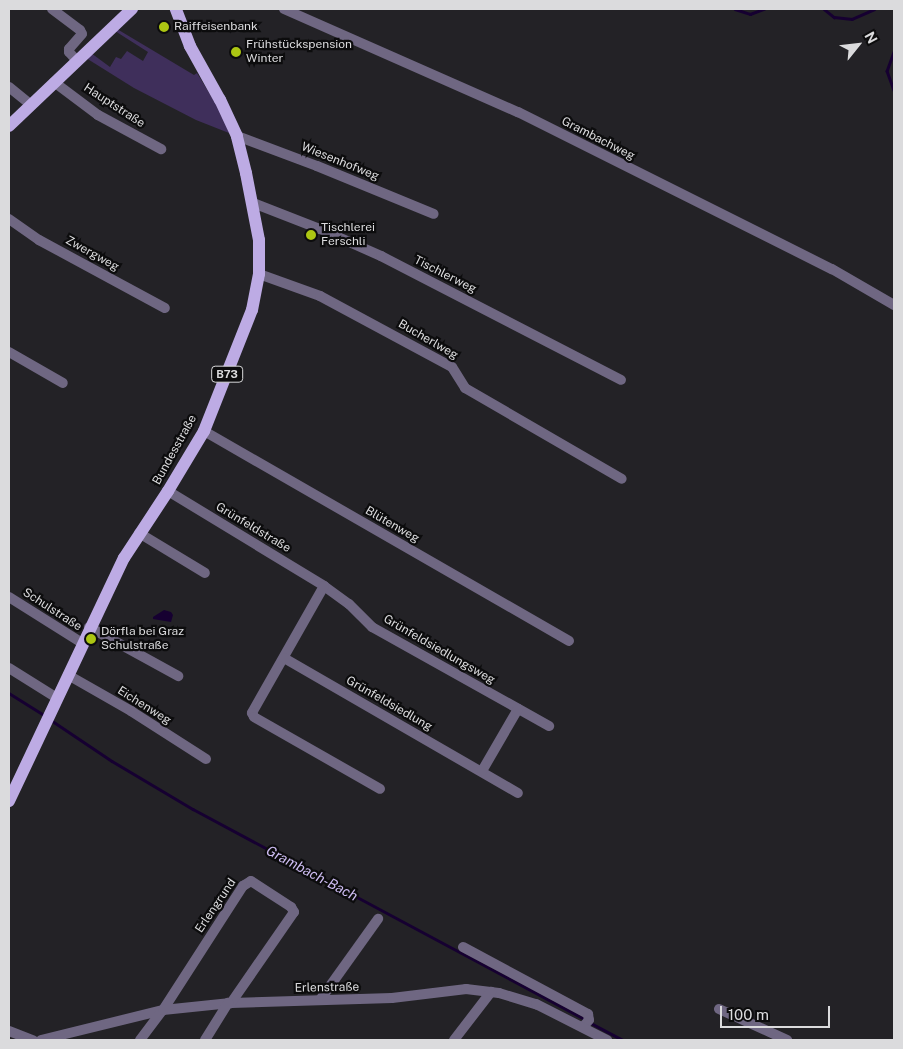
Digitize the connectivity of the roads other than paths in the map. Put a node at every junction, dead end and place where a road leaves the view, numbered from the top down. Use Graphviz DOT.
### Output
graph roads {
  1 [pos="52,9"];
  2 [pos="132,9"];
  3 [pos="176,9"];
  4 [pos="284,9"];
  5 [pos="77,61"];
  6 [pos="54,82"];
  7 [pos="9,88"];
  8 [pos="31,106"];
  9 [pos="9,126"];
  10 [pos="237,136"];
  11 [pos="161,149"];
  12 [pos="253,203"];
  13 [pos="434,214"];
  14 [pos="9,219"];
  15 [pos="259,274"];
  16 [pos="894,305"];
  17 [pos="165,308"];
  18 [pos="9,352"];
  19 [pos="621,380"];
  20 [pos="63,383"];
  21 [pos="204,430"];
  22 [pos="622,479"];
  23 [pos="168,491"];
  24 [pos="139,533"];
  25 [pos="205,573"];
  26 [pos="324,586"];
  27 [pos="9,597"];
  28 [pos="90,627"];
  29 [pos="568,641"];
  30 [pos="82,644"];
  31 [pos="284,658"];
  32 [pos="9,668"];
  33 [pos="68,675"];
  34 [pos="178,676"];
  35 [pos="57,698"];
  36 [pos="518,709"];
  37 [pos="549,726"];
  38 [pos="206,759"];
  39 [pos="482,771"];
  40 [pos="380,789"];
  41 [pos="518,793"];
  42 [pos="9,801"];
  43 [pos="378,919"];
  44 [pos="463,946"];
  45 [pos="491,992"];
  46 [pos="320,1000"];
  47 [pos="229,1003"];
  48 [pos="719,1009"];
  49 [pos="163,1010"];
  50 [pos="586,1024"];
  51 [pos="9,1030"];
  52 [pos="33,1040"];
  53 [pos="41,1040"];
  54 [pos="140,1040"];
  55 [pos="205,1040"];
  56 [pos="454,1040"];
  57 [pos="607,1040"];
  58 [pos="786,1040"];
  1 -- 5 [label="street"];
  2 -- 5 [label="main road"];
  3 -- 10 [label="main road, Bundesstraße / B73"];
  4 -- 16 [label="street, Grambachweg"];
  5 -- 6 [label="main road"];
  6 -- 8 [label="main road"];
  6 -- 11 [label="street, Hauptstraße"];
  7 -- 8 [label="street"];
  8 -- 9 [label="main road"];
  10 -- 12 [label="main road, Bundesstraße / B73"];
  10 -- 13 [label="street, Wiesenhofweg"];
  12 -- 15 [label="main road, Bundesstraße / B73"];
  12 -- 19 [label="street, Tischlerweg"];
  14 -- 17 [label="street, Zwergweg"];
  15 -- 21 [label="main road, Bundesstraße / B73"];
  15 -- 22 [label="street, Bucherlweg"];
  18 -- 20 [label="street"];
  21 -- 23 [label="main road, Bundesstraße / B73"];
  21 -- 29 [label="street, Blütenweg"];
  23 -- 24 [label="main road, Bundesstraße / B73"];
  23 -- 26 [label="street, Grünfeldstraße"];
  24 -- 25 [label="street"];
  24 -- 28 [label="main road, Bundesstraße / B73"];
  26 -- 31 [label="street"];
  26 -- 36 [label="street, Grünfeldsiedlungsweg"];
  27 -- 30 [label="street, Schulstraße"];
  28 -- 30 [label="main road, Bundesstraße / B73"];
  28 -- 34 [label="street"];
  30 -- 33 [label="main road, Bundesstraße / B73"];
  31 -- 39 [label="street, Grünfeldsiedlung"];
  31 -- 40 [label="street"];
  32 -- 35 [label="street"];
  33 -- 35 [label="main road, Bundesstraße / B73"];
  33 -- 38 [label="street, Eichenweg"];
  35 -- 42 [label="main road, Bundesstraße / B73"];
  36 -- 37 [label="street, Grünfeldsiedlungsweg"];
  36 -- 39 [label="street"];
  39 -- 41 [label="street, Grünfeldsiedlung"];
  43 -- 46 [label="street"];
  44 -- 50 [label="street, Erlenstraße"];
  45 -- 46 [label="street, Erlenstraße"];
  45 -- 50 [label="street, Erlenstraße"];
  45 -- 56 [label="street"];
  46 -- 47 [label="street, Erlenstraße"];
  47 -- 49 [label="street, Erlenstraße"];
  47 -- 49 [label="street, Erlengrund"];
  47 -- 55 [label="street"];
  48 -- 58 [label="street"];
  49 -- 53 [label="street, Erlenstraße"];
  49 -- 54 [label="street"];
  50 -- 57 [label="street, Erlenstraße"];
  51 -- 52 [label="street"];
}
